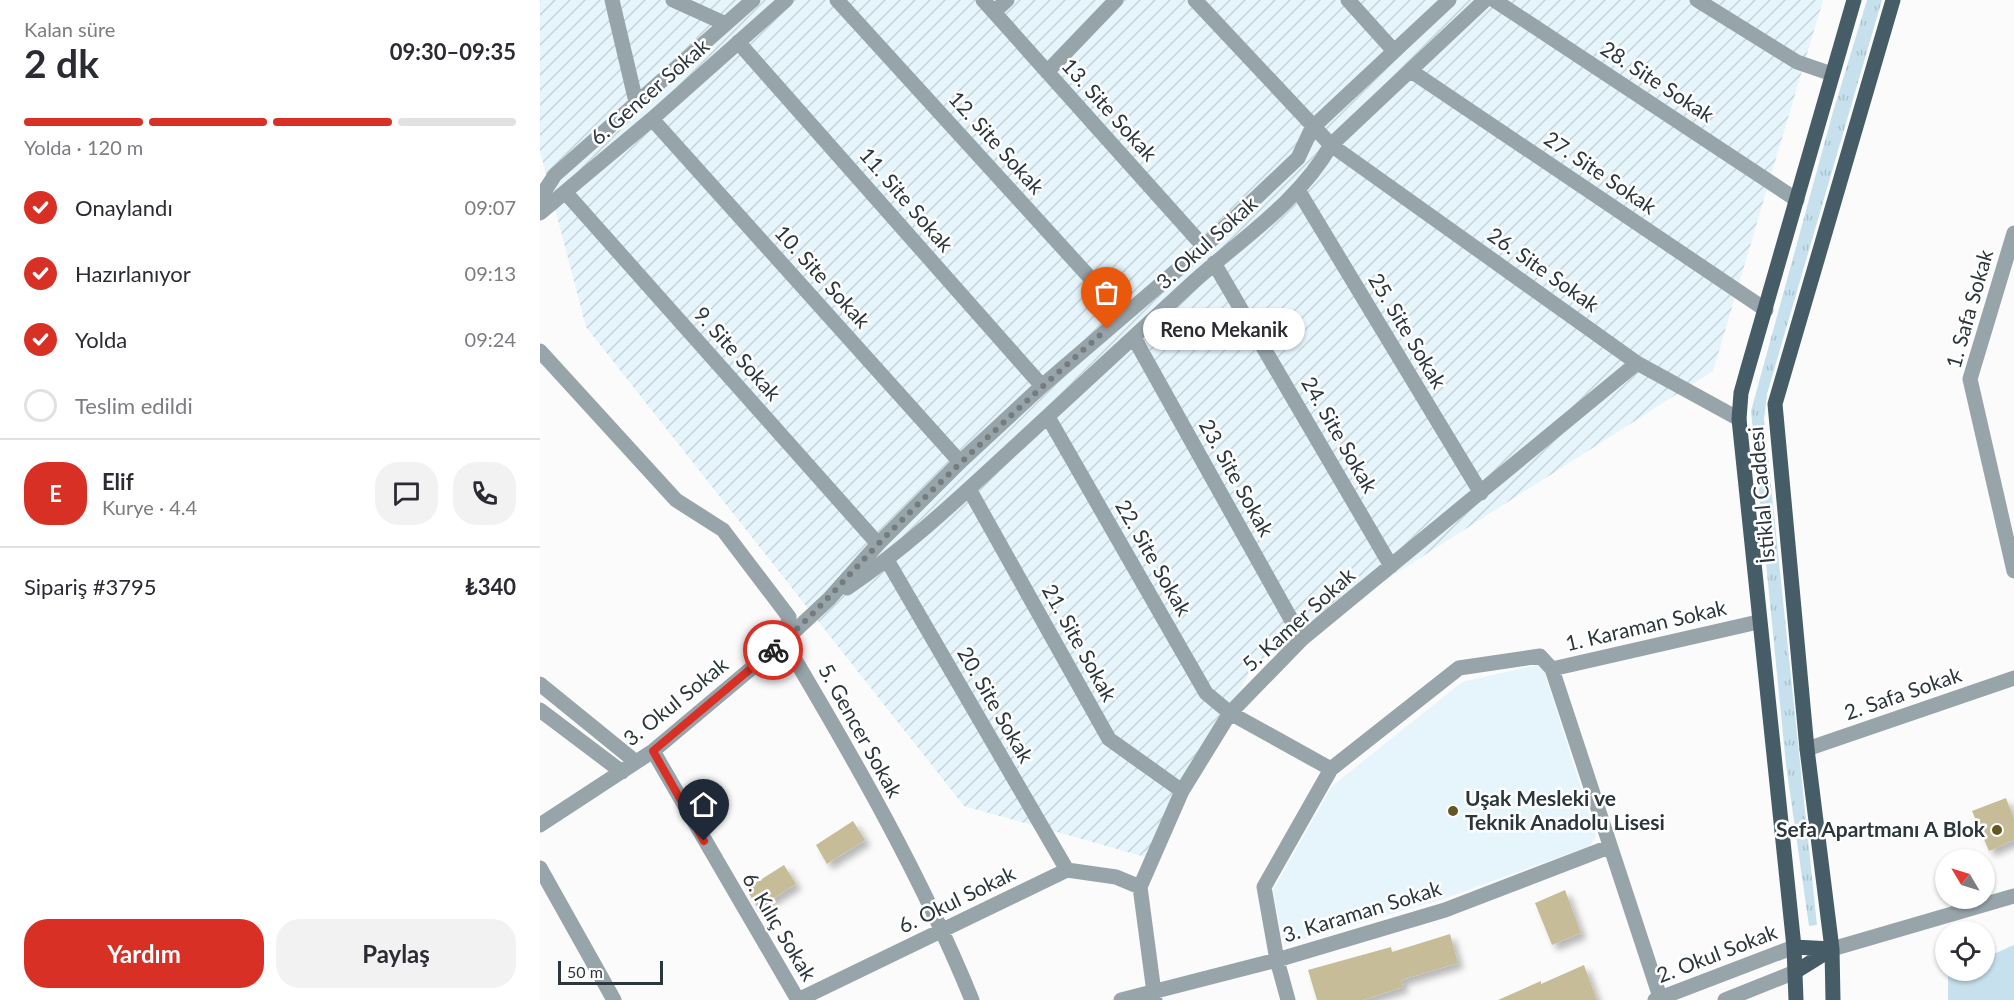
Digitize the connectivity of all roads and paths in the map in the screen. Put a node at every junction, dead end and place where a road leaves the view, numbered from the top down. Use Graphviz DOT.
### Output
graph roads {
  1 [pos="612,0"];
  2 [pos="673,0"];
  3 [pos="753,0"];
  4 [pos="786,0"];
  5 [pos="837,0"];
  6 [pos="983,0"];
  7 [pos="1007,0"];
  8 [pos="1116,0"];
  9 [pos="1195,0"];
  10 [pos="1348,0"];
  11 [pos="1449,0"];
  12 [pos="1697,0"];
  13 [pos="1854,0"];
  14 [pos="1893,0"];
  15 [pos="1495,1"];
  16 [pos="994,12"];
  17 [pos="726,24"];
  18 [pos="738,42"];
  19 [pos="1394,51"];
  20 [pos="1411,71"];
  21 [pos="1047,72"];
  22 [pos="1832,74"];
  23 [pos="636,102"];
  24 [pos="652,119"];
  25 [pos="1312,128"];
  26 [pos="1331,145"];
  27 [pos="1298,190"];
  28 [pos="566,193"];
  29 [pos="540,198"];
  30 [pos="1797,200"];
  31 [pos="540,213"];
  32 [pos="2014,233"];
  33 [pos="1204,247"];
  34 [pos="1215,262"];
  35 [pos="1766,310"];
  36 [pos="1124,315"];
  37 [pos="1134,338"];
  38 [pos="540,351"];
  39 [pos="1637,363"];
  40 [pos="1042,387"];
  41 [pos="1048,417"];
  42 [pos="1739,419"];
  43 [pos="960,462"];
  44 [pos="969,489"];
  45 [pos="1481,493"];
  46 [pos="878,544"];
  47 [pos="887,560"];
  48 [pos="1391,566"];
  49 [pos="2014,571"];
  50 [pos="829,599"];
  51 [pos="1758,622"];
  52 [pos="1302,639"];
  53 [pos="784,641"];
  54 [pos="1552,669"];
  55 [pos="2014,678"];
  56 [pos="540,684"];
  57 [pos="540,710"];
  58 [pos="1230,712"];
  59 [pos="1807,749"];
  60 [pos="653,751"];
  61 [pos="636,762"];
  62 [pos="1331,769"];
  63 [pos="622,772"];
  64 [pos="1182,791"];
  65 [pos="540,825"];
  66 [pos="1609,848"];
  67 [pos="540,868"];
  68 [pos="1067,870"];
  69 [pos="1140,887"];
  70 [pos="2014,896"];
  71 [pos="944,930"];
  72 [pos="1794,946"];
  73 [pos="1832,949"];
  74 [pos="1277,960"];
  75 [pos="1795,972"];
  76 [pos="1154,995"];
  77 [pos="1658,999"];
  78 [pos="614,1000"];
  79 [pos="798,1000"];
  80 [pos="972,1000"];
  81 [pos="1121,1000"];
  82 [pos="1288,1000"];
  83 [pos="1725,1000"];
  84 [pos="1796,1000"];
  85 [pos="1833,1000"];
  1 -- 23 [label="street"];
  2 -- 17 [label="street"];
  3 -- 17 [label="street, 6. Gencer Sokak"];
  4 -- 18 [label="street, 6. Gencer Sokak"];
  5 -- 36 [label="street, 12. Site Sokak"];
  6 -- 16 [label="street, 13. Site Sokak"];
  7 -- 16 [label="street"];
  8 -- 21 [label="street"];
  9 -- 25 [label="street, 26. Site Sokak"];
  10 -- 19 [label="street"];
  11 -- 19 [label="street"];
  12 -- 22 [label="street"];
  13 -- 22 [label="main road, İstiklal Caddesi"];
  14 -- 59 [label="main road, İstiklal Caddesi"];
  15 -- 20 [label="street, 3. Okul Sokak"];
  15 -- 30 [label="street, 28. Site Sokak"];
  16 -- 21 [label="street, 13. Site Sokak"];
  17 -- 23 [label="street, 6. Gencer Sokak"];
  18 -- 24 [label="street, 6. Gencer Sokak"];
  18 -- 40 [label="street, 11. Site Sokak"];
  19 -- 25 [label="street"];
  20 -- 26 [label="street, 3. Okul Sokak"];
  20 -- 35 [label="street, 27. Site Sokak"];
  21 -- 33 [label="street, 13. Site Sokak"];
  22 -- 30 [label="main road, İstiklal Caddesi"];
  23 -- 29 [label="street, 6. Gencer Sokak"];
  24 -- 28 [label="street, 6. Gencer Sokak"];
  24 -- 43 [label="street, 10. Site Sokak"];
  25 -- 26 [label="street, 26. Site Sokak"];
  25 -- 33 [label="street, 3. Okul Sokak"];
  26 -- 27 [label="street, 3. Okul Sokak"];
  26 -- 39 [label="street, 26. Site Sokak"];
  27 -- 34 [label="street, 3. Okul Sokak"];
  27 -- 45 [label="street, 25. Site Sokak"];
  28 -- 31 [label="street, 6. Gencer Sokak"];
  28 -- 46 [label="street, 9. Site Sokak"];
  30 -- 35 [label="main road, İstiklal Caddesi"];
  32 -- 49 [label="street, 1. Safa Sokak"];
  33 -- 36 [label="street, 3. Okul Sokak"];
  34 -- 37 [label="street, 3. Okul Sokak"];
  34 -- 48 [label="street, 24. Site Sokak"];
  35 -- 42 [label="main road, İstiklal Caddesi"];
  36 -- 40 [label="street, 3. Okul Sokak"];
  37 -- 41 [label="street, 3. Okul Sokak"];
  37 -- 52 [label="street, 23. Site Sokak"];
  38 -- 53 [label="street"];
  39 -- 42 [label="street, 26. Site Sokak"];
  39 -- 45 [label="street, 5. Kamer Sokak"];
  40 -- 43 [label="street, 3. Okul Sokak"];
  41 -- 44 [label="street, 3. Okul Sokak"];
  41 -- 58 [label="street, 22. Site Sokak"];
  42 -- 51 [label="main road, İstiklal Caddesi"];
  43 -- 46 [label="street, 3. Okul Sokak"];
  44 -- 47 [label="street, 3. Okul Sokak"];
  44 -- 64 [label="street, 21. Site Sokak"];
  45 -- 48 [label="street, 5. Kamer Sokak"];
  46 -- 50 [label="street, 3. Okul Sokak"];
  47 -- 50 [label="street, 3. Okul Sokak"];
  47 -- 68 [label="street, 20. Site Sokak"];
  48 -- 52 [label="street, 5. Kamer Sokak"];
  50 -- 53 [label="street, 3. Okul Sokak"];
  51 -- 54 [label="street, 1. Karaman Sokak"];
  51 -- 72 [label="main road, İstiklal Caddesi"];
  52 -- 58 [label="street, 5. Kamer Sokak"];
  53 -- 60 [label="street, 3. Okul Sokak"];
  53 -- 71 [label="street, 5. Gencer Sokak"];
  54 -- 62 [label="street, 1. Karaman Sokak"];
  54 -- 66 [label="street"];
  55 -- 59 [label="street, 2. Safa Sokak"];
  56 -- 61 [label="street"];
  57 -- 63 [label="street"];
  58 -- 62 [label="street, 22. Site Sokak"];
  58 -- 64 [label="street, 5. Kamer Sokak"];
  59 -- 73 [label="main road, İstiklal Caddesi"];
  60 -- 61 [label="street, 3. Okul Sokak"];
  60 -- 79 [label="street, 6. Kılıç Sokak"];
  61 -- 63 [label="street, 3. Okul Sokak"];
  62 -- 74 [label="street, 1. Karaman Sokak"];
  63 -- 65 [label="street, 3. Okul Sokak"];
  64 -- 69 [label="street, 5. Kamer Sokak"];
  66 -- 74 [label="street, 3. Karaman Sokak"];
  66 -- 77 [label="street"];
  67 -- 78 [label="street"];
  68 -- 69 [label="street"];
  68 -- 71 [label="street, 6. Okul Sokak"];
  69 -- 76 [label="street"];
  70 -- 73 [label="street"];
  71 -- 79 [label="street, 6. Okul Sokak"];
  71 -- 80 [label="street, 5. Gencer Sokak"];
  72 -- 73 [label="main road"];
  72 -- 75 [label="main road, İstiklal Caddesi"];
  72 -- 77 [label="street, 2. Okul Sokak"];
  73 -- 75 [label="main road"];
  73 -- 85 [label="main road, İstiklal Caddesi"];
  74 -- 76 [label="street, 3. Karaman Sokak"];
  74 -- 82 [label="street, 1. Karaman Sokak"];
  75 -- 83 [label="street"];
  75 -- 84 [label="main road, İstiklal Caddesi"];
  76 -- 81 [label="street, 3. Karaman Sokak"];
}
